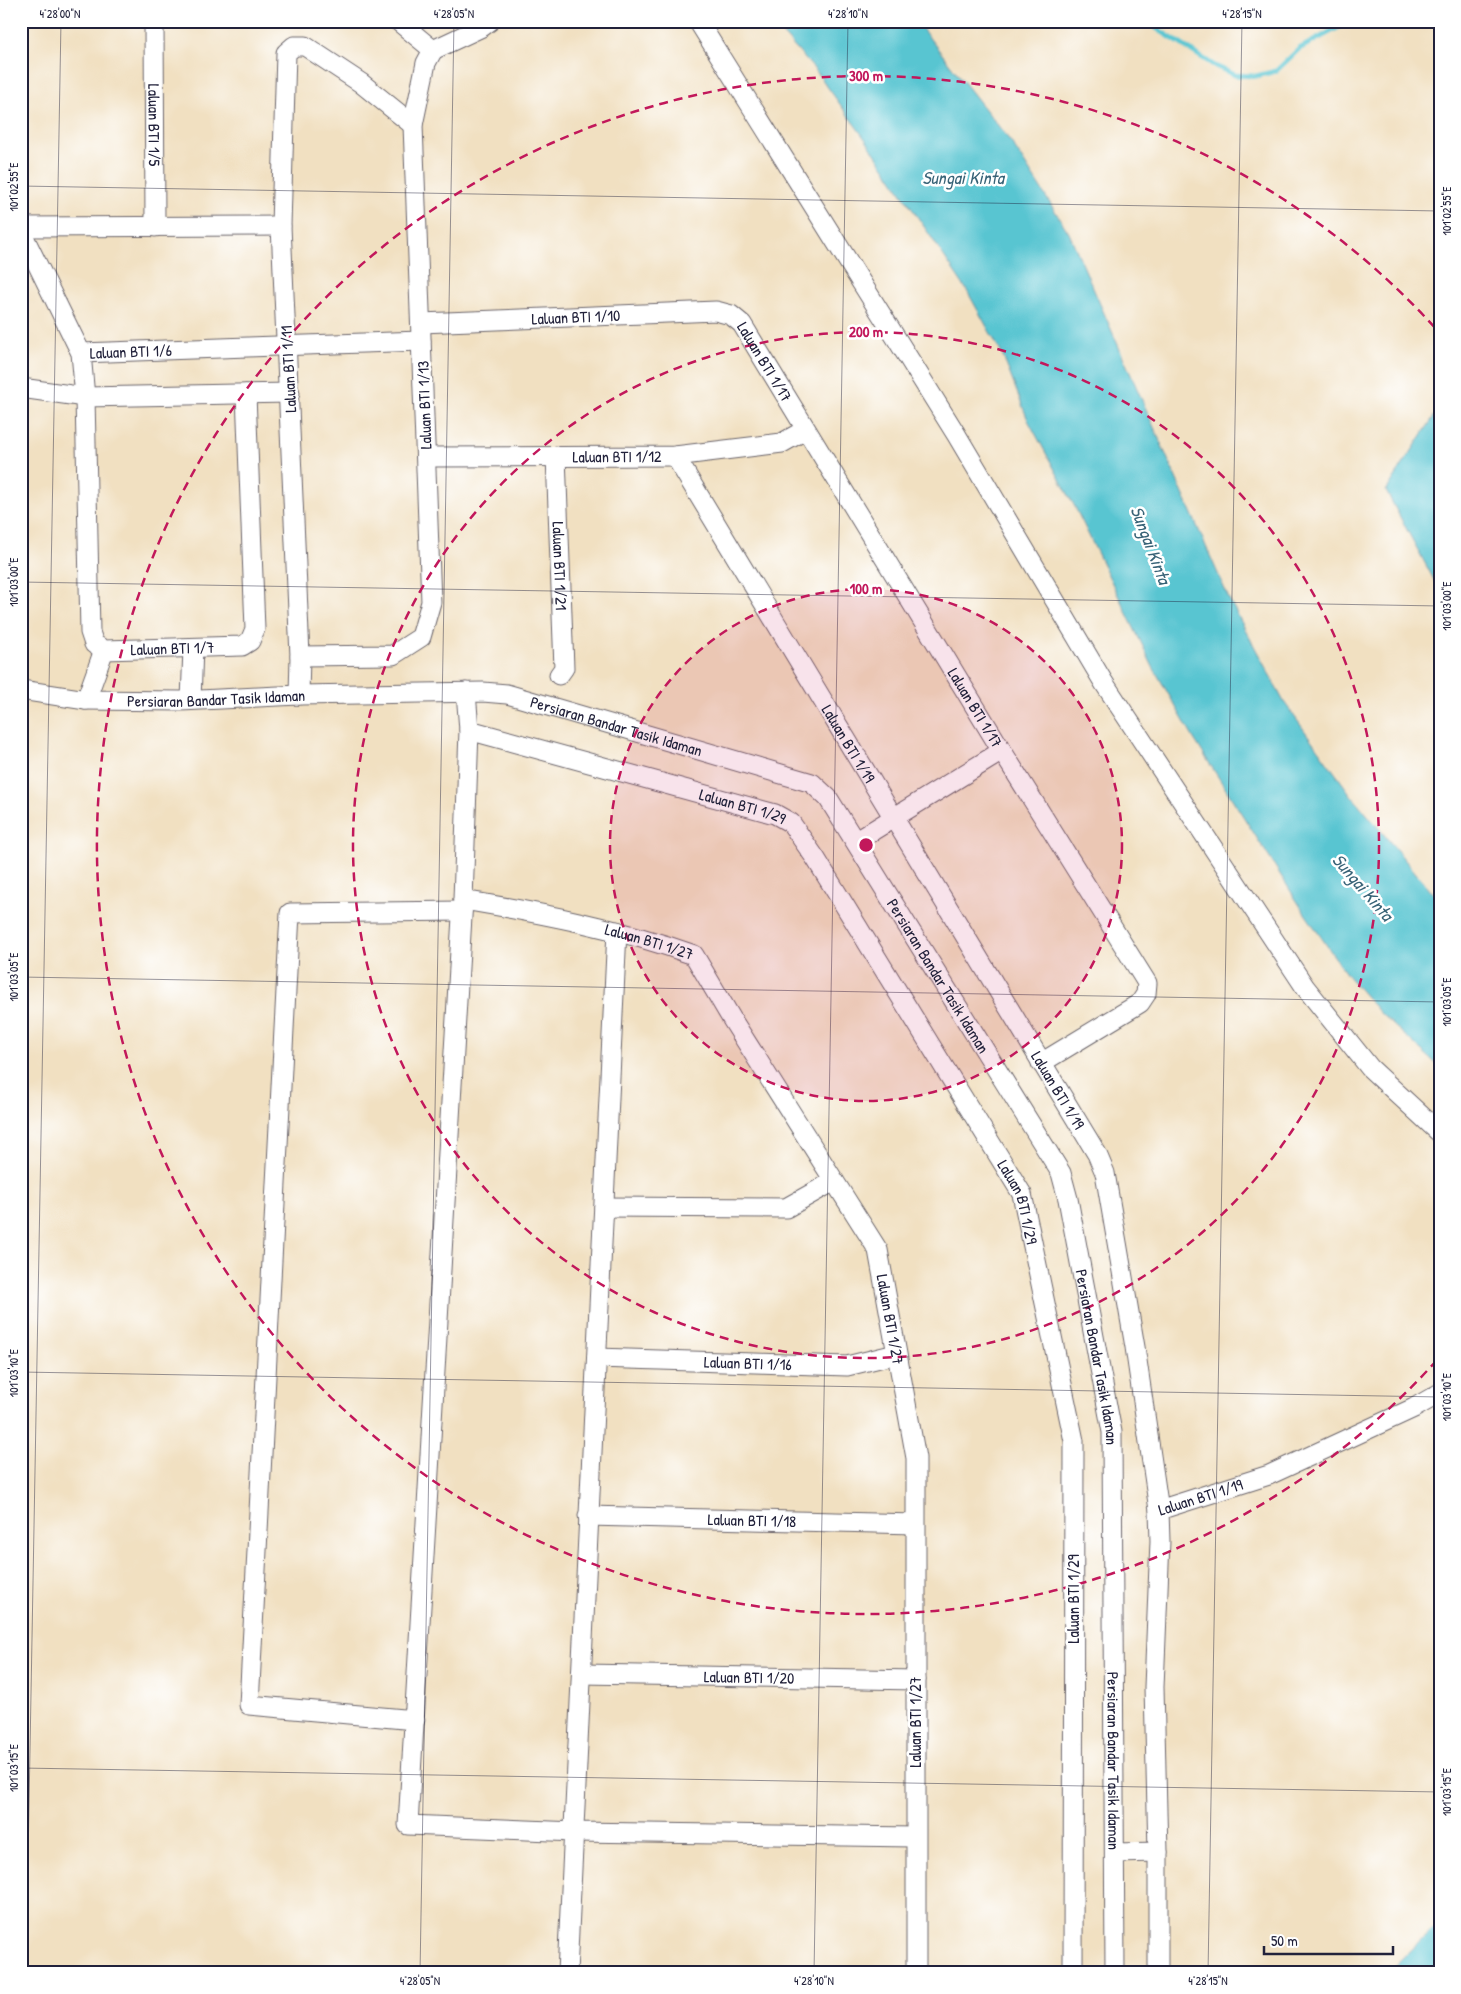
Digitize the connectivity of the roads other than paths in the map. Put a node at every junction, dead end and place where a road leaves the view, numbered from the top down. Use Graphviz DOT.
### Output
graph roads {
  1 [pos="154,21"];
  2 [pos="398,21"];
  3 [pos="490,21"];
  4 [pos="698,21"];
  5 [pos="433,50"];
  6 [pos="413,125"];
  7 [pos="281,226"];
  8 [pos="21,227"];
  9 [pos="155,227"];
  10 [pos="21,231"];
  11 [pos="731,315"];
  12 [pos="421,332"];
  13 [pos="287,346"];
  14 [pos="81,353"];
  15 [pos="21,388"];
  16 [pos="290,393"];
  17 [pos="246,394"];
  18 [pos="85,397"];
  19 [pos="805,430"];
  20 [pos="556,456"];
  21 [pos="675,456"];
  22 [pos="426,457"];
  23 [pos="193,648"];
  24 [pos="104,650"];
  25 [pos="300,656"];
  26 [pos="559,675"];
  27 [pos="21,690"];
  28 [pos="466,692"];
  29 [pos="299,695"];
  30 [pos="86,700"];
  31 [pos="191,700"];
  32 [pos="469,730"];
  33 [pos="1002,751"];
  34 [pos="894,819"];
  35 [pos="856,841"];
  36 [pos="463,905"];
  37 [pos="617,931"];
  38 [pos="1041,1064"];
  39 [pos="1440,1133"];
  40 [pos="834,1181"];
  41 [pos="604,1207"];
  42 [pos="896,1354"];
  43 [pos="597,1358"];
  44 [pos="1440,1393"];
  45 [pos="1159,1510"];
  46 [pos="588,1516"];
  47 [pos="915,1524"];
  48 [pos="583,1674"];
  49 [pos="916,1680"];
  50 [pos="415,1720"];
  51 [pos="576,1832"];
  52 [pos="914,1837"];
  53 [pos="1158,1852"];
  54 [pos="1115,1853"];
  55 [pos="567,1973"];
  56 [pos="916,1973"];
  57 [pos="1073,1973"];
  58 [pos="1115,1973"];
  59 [pos="1158,1973"];
  1 -- 9 [label="street, Laluan BTI 1/5"];
  2 -- 5 [label="street"];
  3 -- 5 [label="street"];
  4 -- 39 [label="street"];
  5 -- 6 [label="street, Laluan BTI 1/13"];
  6 -- 7 [label="street, Laluan BTI 1/11"];
  6 -- 12 [label="street, Laluan BTI 1/13"];
  7 -- 9 [label="street"];
  7 -- 13 [label="street, Laluan BTI 1/11"];
  8 -- 9 [label="street"];
  10 -- 14 [label="street, Laluan BTI 1/6"];
  11 -- 12 [label="street, Laluan BTI 1/10"];
  11 -- 19 [label="street, Laluan BTI 1/17"];
  12 -- 13 [label="street, Laluan BTI 1/10"];
  12 -- 22 [label="street, Laluan BTI 1/13"];
  13 -- 14 [label="street, Laluan BTI 1/6"];
  13 -- 16 [label="street, Laluan BTI 1/11"];
  14 -- 18 [label="street"];
  15 -- 18 [label="street"];
  16 -- 17 [label="street"];
  16 -- 25 [label="street, Laluan BTI 1/11"];
  17 -- 18 [label="street"];
  17 -- 23 [label="street, Laluan BTI 1/7"];
  18 -- 24 [label="street"];
  19 -- 21 [label="street, Laluan BTI 1/12"];
  19 -- 33 [label="street, Laluan BTI 1/17"];
  20 -- 21 [label="street, Laluan BTI 1/12"];
  20 -- 22 [label="street, Laluan BTI 1/12"];
  20 -- 26 [label="street, Laluan BTI 1/21"];
  21 -- 34 [label="street, Laluan BTI 1/19"];
  22 -- 25 [label="street, Laluan BTI 1/13"];
  23 -- 24 [label="street, Laluan BTI 1/7"];
  23 -- 31 [label="street"];
  24 -- 30 [label="street"];
  25 -- 29 [label="street, Laluan BTI 1/11"];
  27 -- 30 [label="street, Persiaran Bandar Tasik Idaman"];
  28 -- 29 [label="street, Persiaran Bandar Tasik Idaman"];
  28 -- 32 [label="street"];
  28 -- 35 [label="street, Persiaran Bandar Tasik Idaman"];
  29 -- 31 [label="street, Persiaran Bandar Tasik Idaman"];
  30 -- 31 [label="street, Persiaran Bandar Tasik Idaman"];
  32 -- 36 [label="street"];
  32 -- 57 [label="street, Laluan BTI 1/29"];
  33 -- 34 [label="street"];
  33 -- 38 [label="street, Laluan BTI 1/17"];
  34 -- 35 [label="street"];
  34 -- 38 [label="street, Laluan BTI 1/19"];
  35 -- 54 [label="street, Persiaran Bandar Tasik Idaman"];
  36 -- 37 [label="street, Laluan BTI 1/27"];
  36 -- 50 [label="street"];
  36 -- 50 [label="street, Laluan BTI 1/27"];
  37 -- 40 [label="street, Laluan BTI 1/27"];
  37 -- 41 [label="street"];
  38 -- 45 [label="street, Laluan BTI 1/19"];
  40 -- 41 [label="street"];
  40 -- 42 [label="street, Laluan BTI 1/27"];
  41 -- 43 [label="street"];
  42 -- 43 [label="street, Laluan BTI 1/16"];
  42 -- 47 [label="street, Laluan BTI 1/27"];
  43 -- 46 [label="street"];
  44 -- 45 [label="street, Laluan BTI 1/19"];
  45 -- 53 [label="street"];
  46 -- 47 [label="street, Laluan BTI 1/18"];
  46 -- 48 [label="street"];
  47 -- 49 [label="street, Laluan BTI 1/27"];
  48 -- 49 [label="street, Laluan BTI 1/20"];
  48 -- 51 [label="street"];
  49 -- 52 [label="street, Laluan BTI 1/27"];
  50 -- 51 [label="street"];
  51 -- 52 [label="street"];
  51 -- 55 [label="street"];
  52 -- 56 [label="street, Laluan BTI 1/27"];
  53 -- 54 [label="street"];
  53 -- 59 [label="street"];
  54 -- 58 [label="street, Persiaran Bandar Tasik Idaman"];
}
